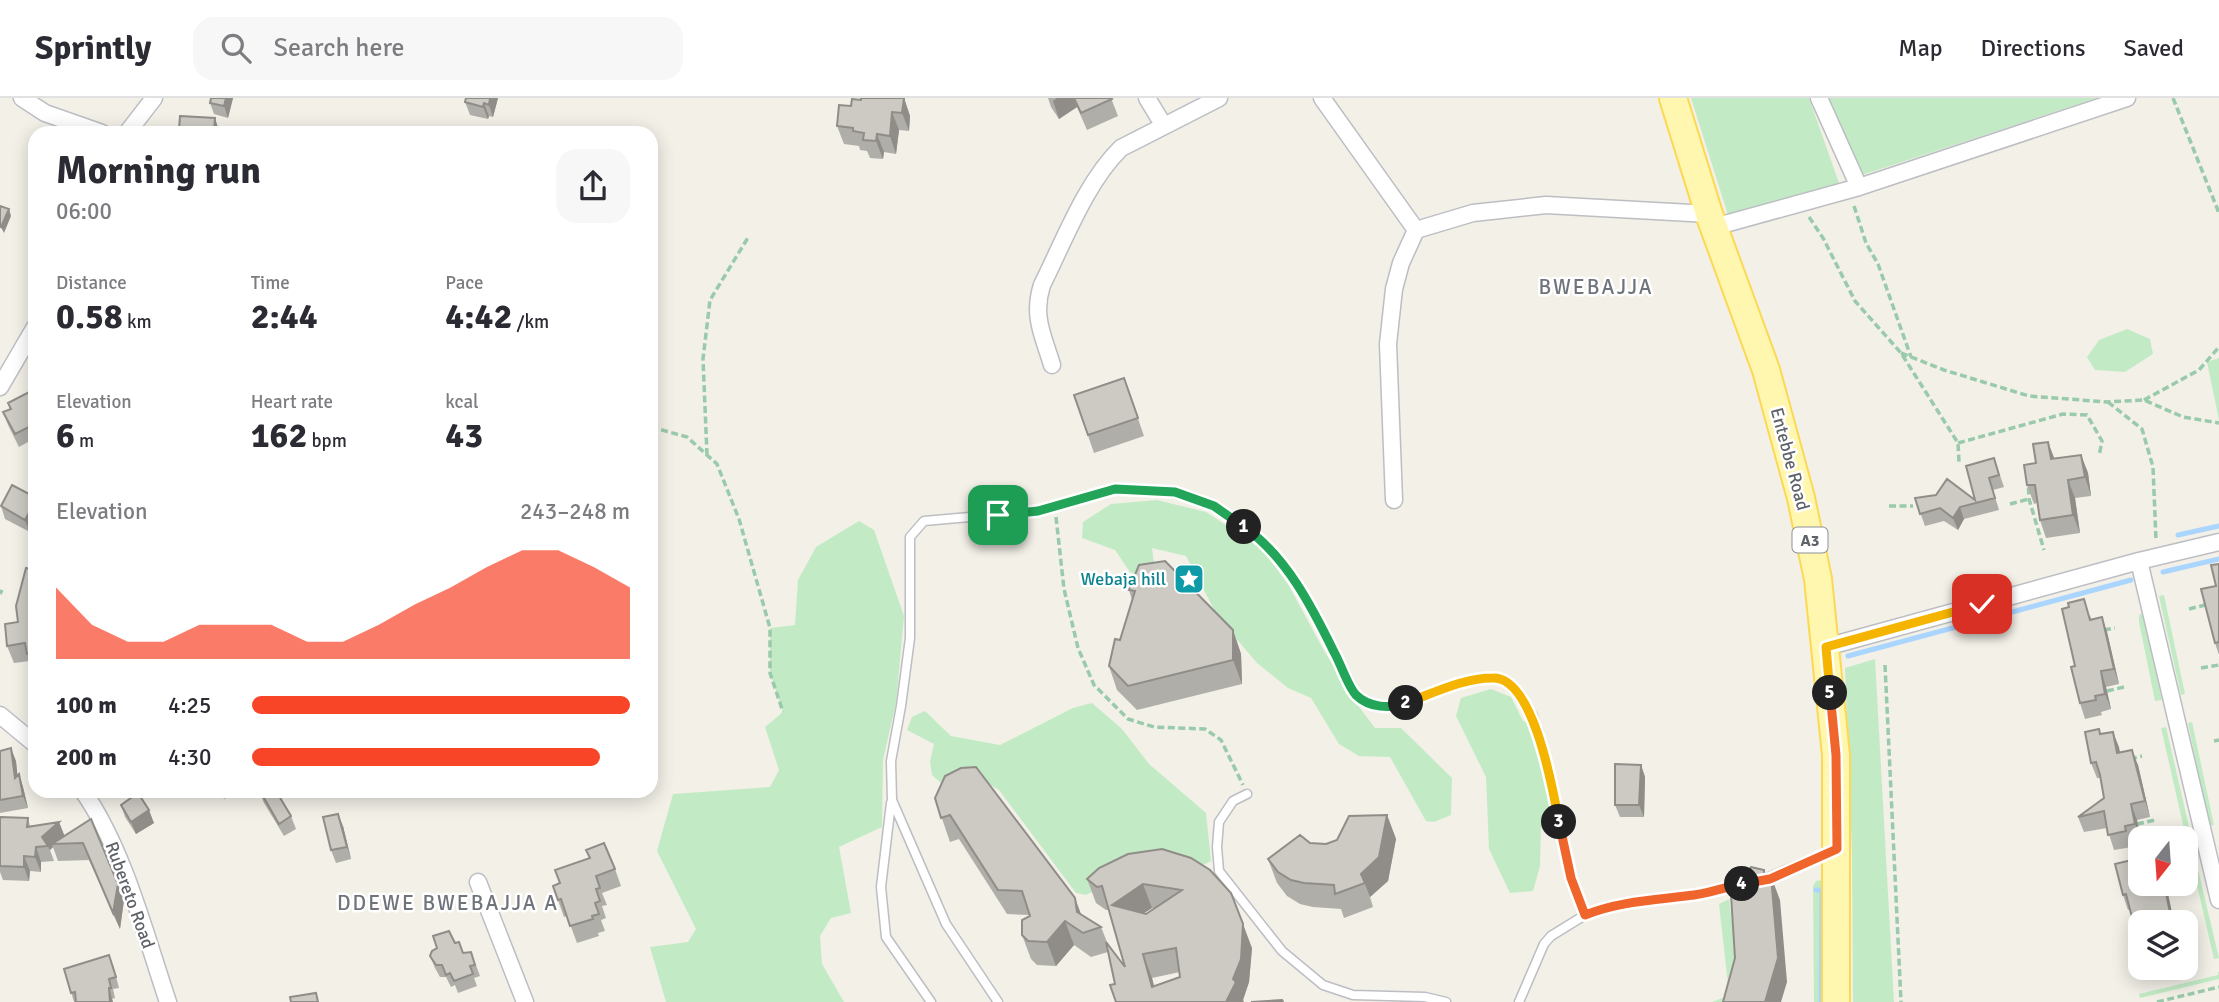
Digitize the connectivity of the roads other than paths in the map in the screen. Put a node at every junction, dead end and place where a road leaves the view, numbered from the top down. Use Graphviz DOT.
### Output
graph roads {
  1 [pos="22,98"];
  2 [pos="154,98"];
  3 [pos="1147,98"];
  4 [pos="1219,98"];
  5 [pos="1322,98"];
  6 [pos="1673,98"];
  7 [pos="1819,98"];
  8 [pos="2127,98"];
  9 [pos="82,126"];
  10 [pos="132,126"];
  11 [pos="1164,126"];
  12 [pos="1854,188"];
  13 [pos="1711,221"];
  14 [pos="1416,230"];
  15 [pos="28,339"];
  16 [pos="1052,365"];
  17 [pos="0,387"];
  18 [pos="1394,499"];
  19 [pos="2219,542"];
  20 [pos="2139,561"];
  21 [pos="1826,647"];
  22 [pos="0,715"];
  23 [pos="28,738"];
  24 [pos="1247,794"];
  25 [pos="87,798"];
  26 [pos="892,800"];
  27 [pos="1837,849"];
  28 [pos="478,882"];
  29 [pos="2219,900"];
  30 [pos="1585,915"];
  31 [pos="169,1002"];
  32 [pos="525,1002"];
  33 [pos="931,1002"];
  34 [pos="998,1002"];
  35 [pos="1446,1002"];
  36 [pos="1519,1002"];
  37 [pos="1836,1002"];
  1 -- 9 [label="street"];
  2 -- 10 [label="street"];
  3 -- 11 [label="street"];
  4 -- 11 [label="street"];
  5 -- 14 [label="street"];
  6 -- 13 [label="main road, Entebbe Road / A3"];
  7 -- 12 [label="street"];
  8 -- 12 [label="street"];
  11 -- 16 [label="street"];
  12 -- 13 [label="street"];
  13 -- 14 [label="street"];
  13 -- 21 [label="main road, Entebbe Road / A3"];
  14 -- 18 [label="street"];
  15 -- 17 [label="street"];
  19 -- 20 [label="street"];
  20 -- 21 [label="street"];
  20 -- 29 [label="street"];
  21 -- 27 [label="main road, Entebbe Road / A3"];
  22 -- 23 [label="street"];
  24 -- 35 [label="lane"];
  25 -- 31 [label="street, Rubereto Road"];
  26 -- 30 [label="lane"];
  26 -- 33 [label="lane"];
  26 -- 34 [label="lane"];
  27 -- 30 [label="lane"];
  27 -- 37 [label="main road, Entebbe Road / A3"];
  28 -- 32 [label="street"];
  30 -- 36 [label="lane"];
}
